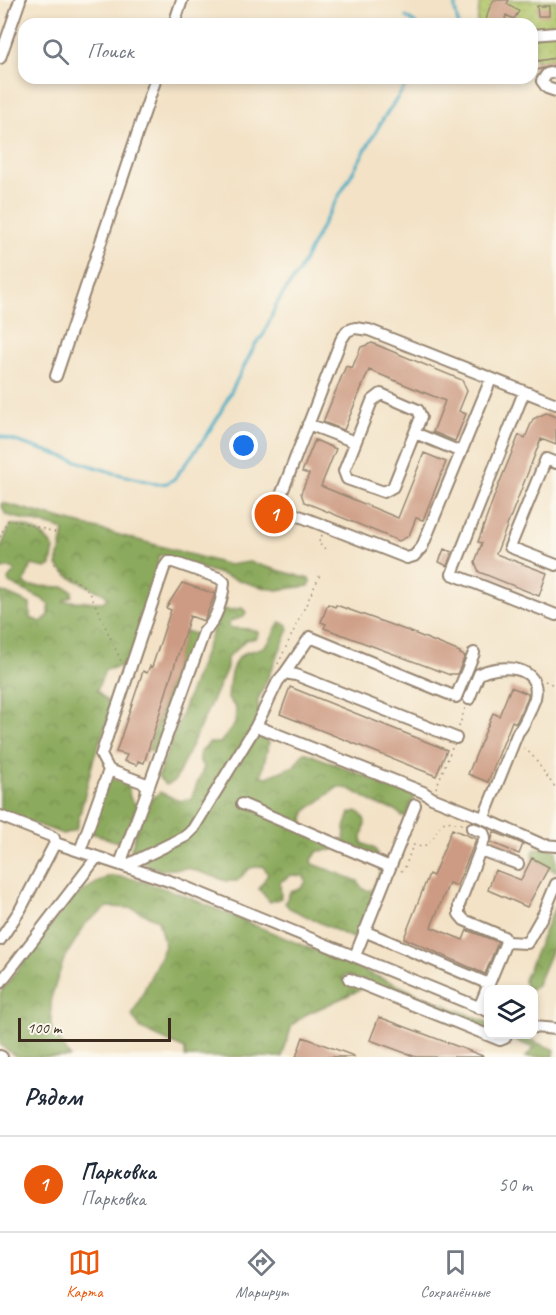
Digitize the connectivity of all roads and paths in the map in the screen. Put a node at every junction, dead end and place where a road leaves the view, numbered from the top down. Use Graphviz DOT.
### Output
graph roads {
  1 [pos="20,0"];
  2 [pos="183,0"];
  3 [pos="176,18"];
  4 [pos="556,33"];
  5 [pos="538,35"];
  6 [pos="0,58"];
  7 [pos="556,72"];
  8 [pos="154,84"];
  9 [pos="556,92"];
  10 [pos="56,376"];
  11 [pos="491,379"];
  12 [pos="524,392"];
  13 [pos="556,404"];
  14 [pos="308,424"];
  15 [pos="415,433"];
  16 [pos="356,442"];
  17 [pos="461,452"];
  18 [pos="556,463"];
  19 [pos="0,537"];
  20 [pos="318,544"];
  21 [pos="324,549"];
  22 [pos="556,566"];
  23 [pos="320,575"];
  24 [pos="556,615"];
  25 [pos="474,653"];
  26 [pos="281,669"];
  27 [pos="128,675"];
  28 [pos="469,699"];
  29 [pos="256,726"];
  30 [pos="456,738"];
  31 [pos="514,740"];
  32 [pos="109,770"];
  33 [pos="556,789"];
  34 [pos="146,794"];
  35 [pos="432,798"];
  36 [pos="242,804"];
  37 [pos="415,805"];
  38 [pos="0,816"];
  39 [pos="480,817"];
  40 [pos="472,828"];
  41 [pos="55,843"];
  42 [pos="413,845"];
  43 [pos="556,846"];
  44 [pos="480,850"];
  45 [pos="80,851"];
  46 [pos="97,857"];
  47 [pos="518,864"];
  48 [pos="122,865"];
  49 [pos="390,867"];
  50 [pos="556,884"];
  51 [pos="364,932"];
  52 [pos="0,940"];
  53 [pos="506,942"];
  54 [pos="355,956"];
  55 [pos="349,979"];
  56 [pos="0,983"];
  57 [pos="489,984"];
  58 [pos="484,1010"];
  59 [pos="538,1027"];
  60 [pos="556,1029"];
  61 [pos="484,1034"];
  1 -- 6 [label="street"];
  2 -- 3 [label="street"];
  4 -- 5 [label="street"];
  7 -- 9 [label="street"];
  8 -- 10 [label="street"];
  11 -- 12 [label="street"];
  11 -- 14 [label="street"];
  11 -- 17 [label="street"];
  12 -- 13 [label="street"];
  12 -- 24 [label="street"];
  14 -- 16 [label="street"];
  14 -- 17 [label="street"];
  15 -- 16 [label="street"];
  15 -- 16 [label="street"];
  15 -- 17 [label="street"];
  18 -- 22 [label="street"];
  19 -- 27 [label="path"];
  20 -- 21 [label="path"];
  23 -- 26 [label="path"];
  25 -- 26 [label="street"];
  26 -- 29 [label="street"];
  26 -- 30 [label="street"];
  27 -- 32 [label="street"];
  27 -- 34 [label="street"];
  28 -- 30 [label="path"];
  28 -- 31 [label="street"];
  29 -- 35 [label="street"];
  29 -- 48 [label="street"];
  30 -- 35 [label="path"];
  31 -- 33 [label="path"];
  31 -- 39 [label="street"];
  32 -- 34 [label="street"];
  32 -- 45 [label="street"];
  34 -- 48 [label="street"];
  35 -- 39 [label="street"];
  36 -- 49 [label="street"];
  37 -- 49 [label="street"];
  38 -- 41 [label="street"];
  39 -- 43 [label="street"];
  40 -- 42 [label="path"];
  40 -- 44 [label="street"];
  41 -- 45 [label="street"];
  41 -- 52 [label="street"];
  44 -- 47 [label="street"];
  44 -- 53 [label="street"];
  45 -- 46 [label="street"];
  46 -- 48 [label="street"];
  46 -- 56 [label="street"];
  48 -- 54 [label="street"];
  49 -- 51 [label="street"];
  50 -- 53 [label="street"];
  51 -- 54 [label="street"];
  51 -- 57 [label="street"];
  53 -- 57 [label="street"];
  54 -- 58 [label="street"];
  55 -- 61 [label="street"];
  59 -- 60 [label="street"];
}
